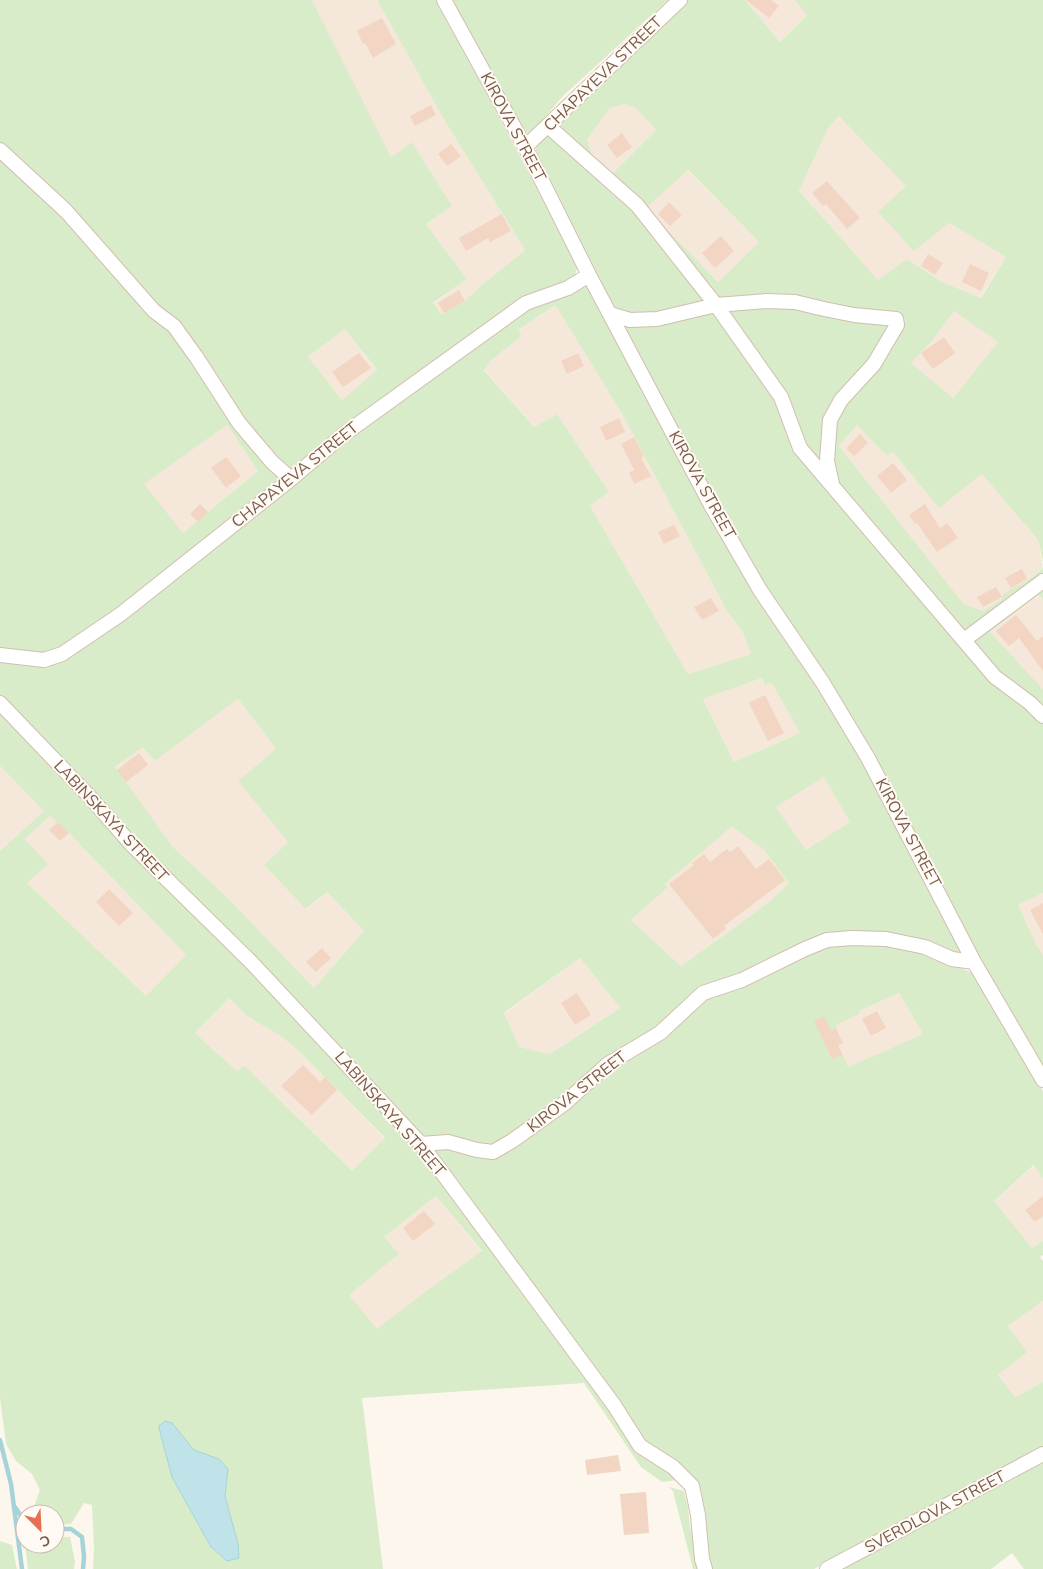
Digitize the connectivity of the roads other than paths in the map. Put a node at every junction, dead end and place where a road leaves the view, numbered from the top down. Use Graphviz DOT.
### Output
graph roads {
  1 [pos="444,0"];
  2 [pos="680,0"];
  3 [pos="548,126"];
  4 [pos="525,147"];
  5 [pos="0,150"];
  6 [pos="589,275"];
  7 [pos="716,305"];
  8 [pos="610,314"];
  9 [pos="291,479"];
  10 [pos="834,489"];
  11 [pos="1043,581"];
  12 [pos="964,640"];
  13 [pos="0,655"];
  14 [pos="0,704"];
  15 [pos="1043,716"];
  16 [pos="974,962"];
  17 [pos="1043,1080"];
  18 [pos="421,1144"];
  19 [pos="1043,1454"];
  20 [pos="705,1569"];
  21 [pos="827,1569"];
  1 -- 4 [label="street, KIROVA STREET"];
  2 -- 3 [label="street, CHAPAYEVA STREET"];
  3 -- 4 [label="street, CHAPAYEVA STREET"];
  3 -- 7 [label="street, KIROVA STREET"];
  4 -- 6 [label="street, KIROVA STREET"];
  5 -- 9 [label="street"];
  6 -- 8 [label="street, KIROVA STREET"];
  6 -- 9 [label="street, CHAPAYEVA STREET"];
  7 -- 8 [label="street"];
  7 -- 10 [label="street, KIROVA STREET"];
  7 -- 10 [label="street"];
  8 -- 16 [label="street, KIROVA STREET"];
  9 -- 13 [label="street, CHAPAYEVA STREET"];
  10 -- 12 [label="street, KIROVA STREET"];
  11 -- 12 [label="street"];
  12 -- 15 [label="street, KIROVA STREET"];
  14 -- 18 [label="street, LABINSKAYA STREET"];
  16 -- 17 [label="street, KIROVA STREET"];
  16 -- 18 [label="street, KIROVA STREET"];
  18 -- 20 [label="street, LABINSKAYA STREET"];
  19 -- 21 [label="street, SVERDLOVA STREET"];
}
